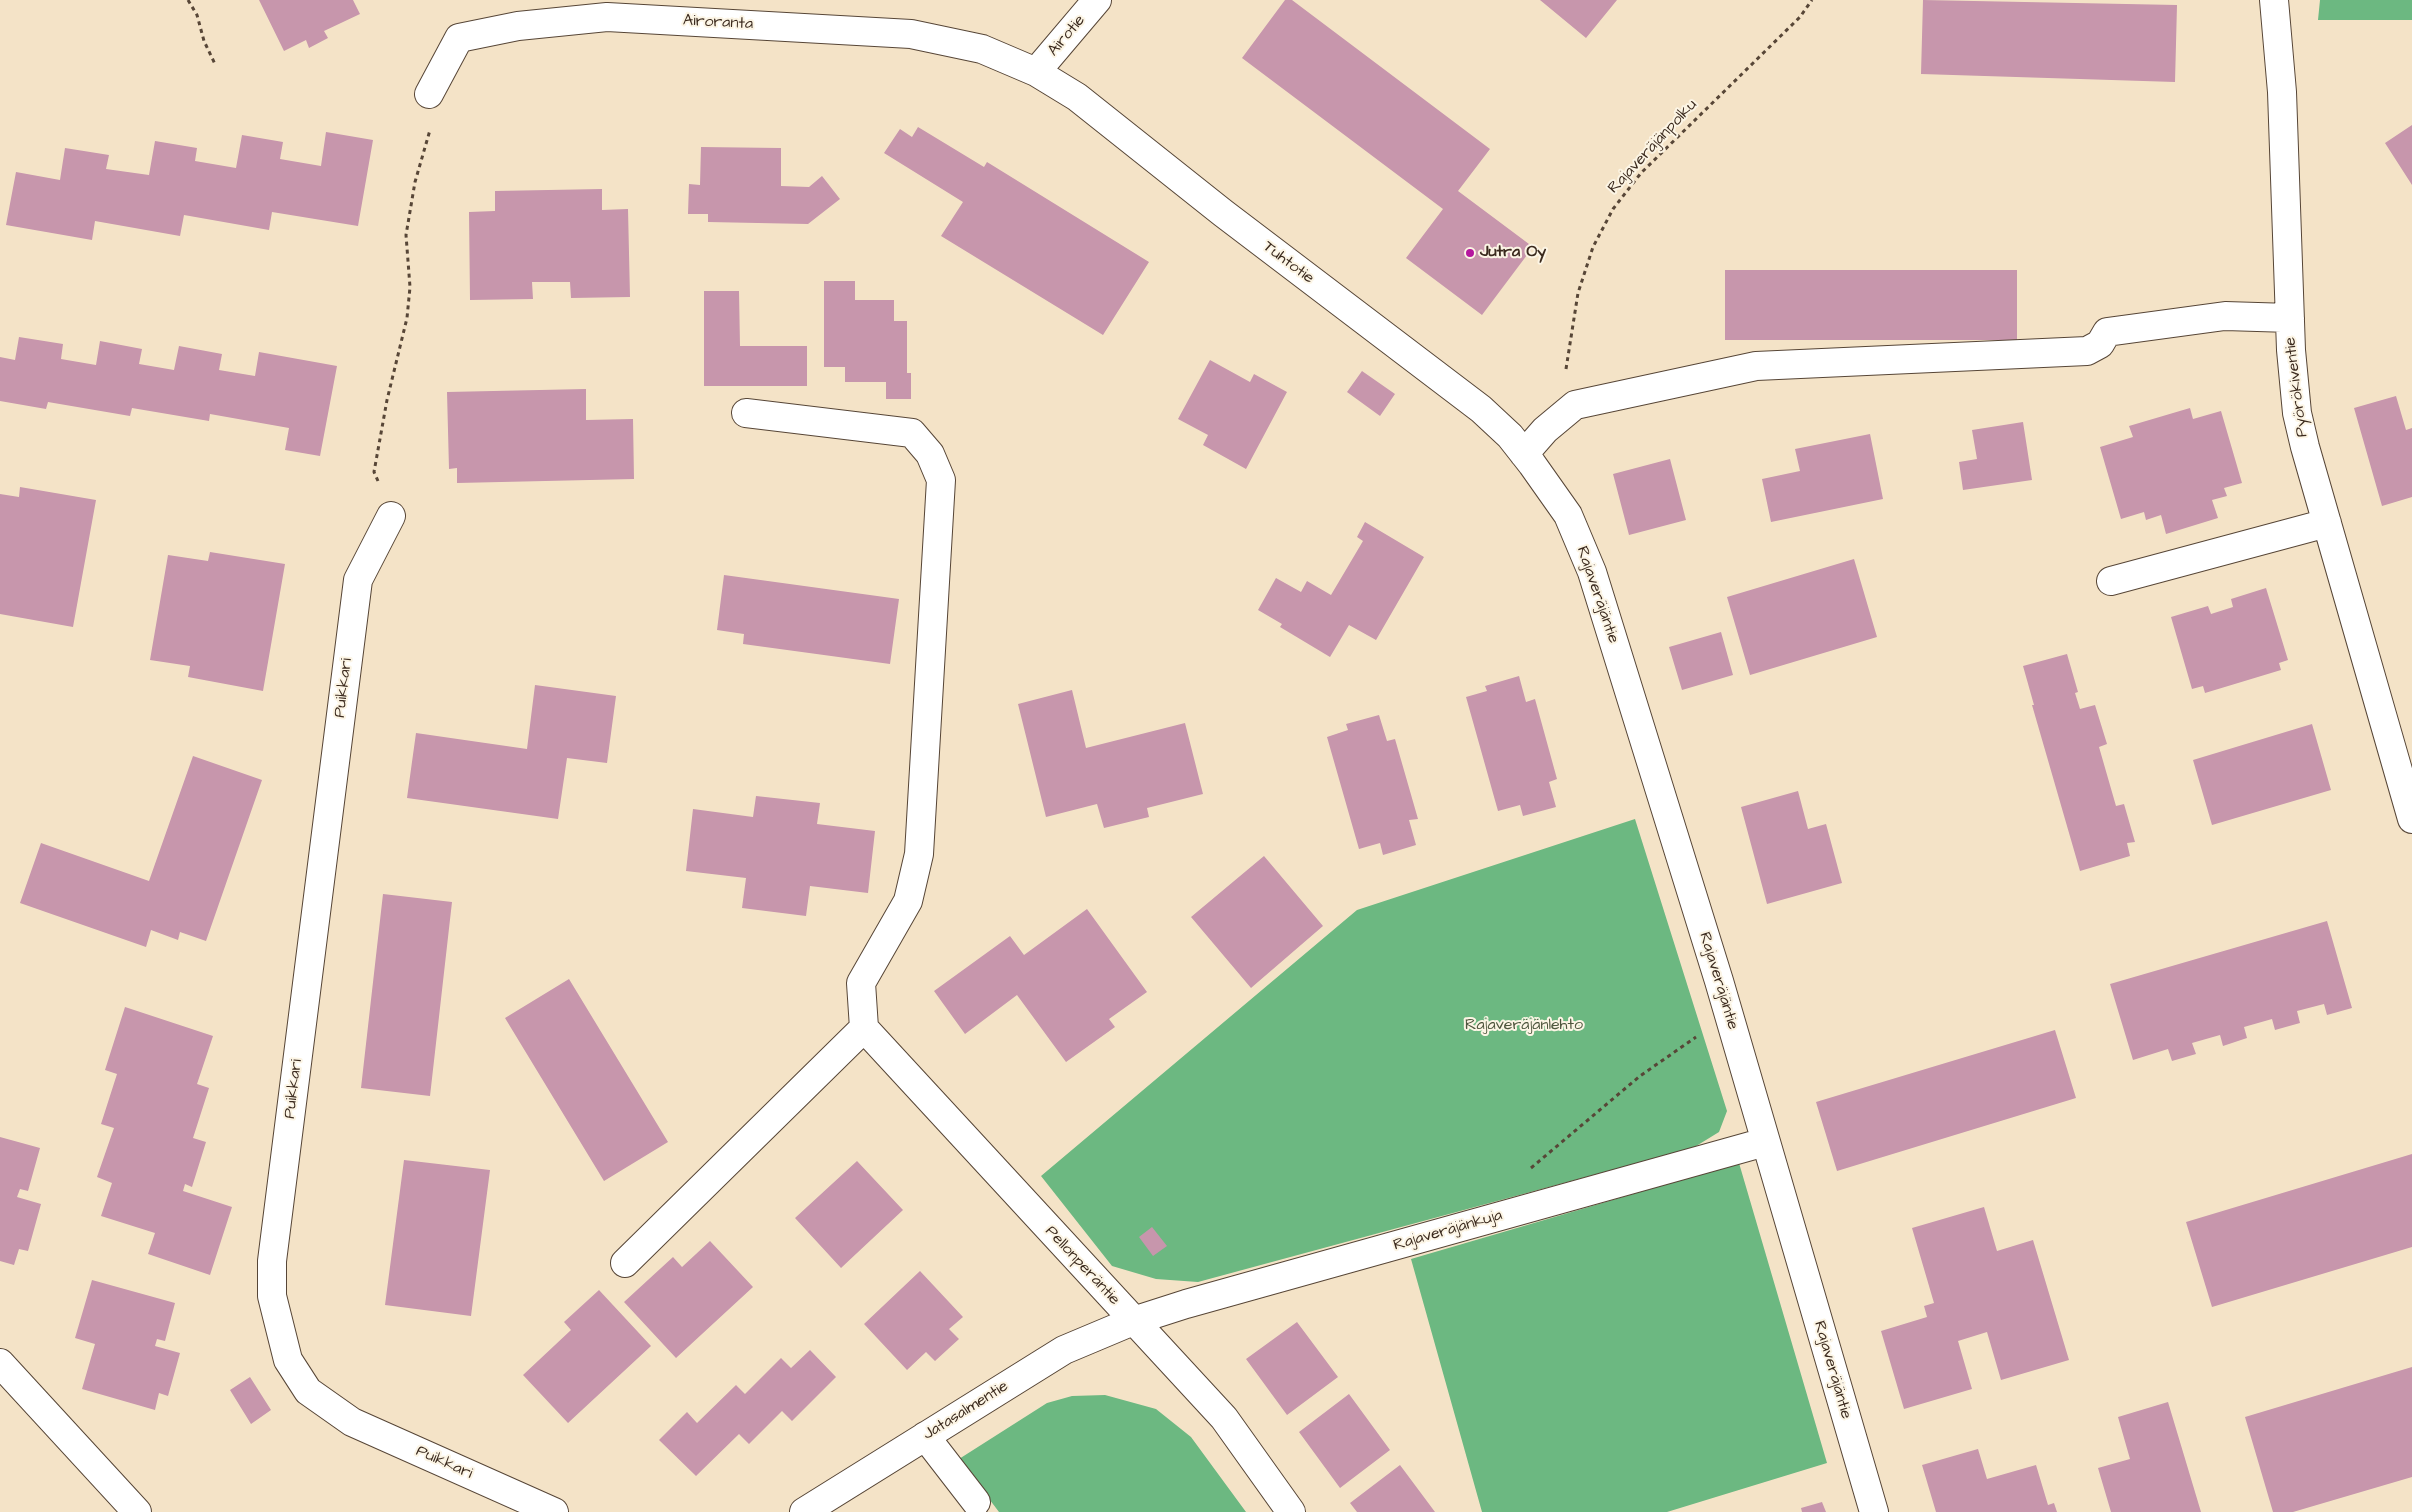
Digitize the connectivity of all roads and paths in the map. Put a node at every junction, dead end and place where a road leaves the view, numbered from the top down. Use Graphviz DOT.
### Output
graph roads {
  1 [pos="188,0"];
  2 [pos="1097,0"];
  3 [pos="1812,0"];
  4 [pos="2274,0"];
  5 [pos="214,64"];
  6 [pos="1036,72"];
  7 [pos="429,94"];
  8 [pos="2290,318"];
  9 [pos="1565,377"];
  10 [pos="746,413"];
  11 [pos="1528,459"];
  12 [pos="391,516"];
  13 [pos="2327,523"];
  14 [pos="2111,581"];
  15 [pos="2402,748"];
  16 [pos="2412,819"];
  17 [pos="1719,981"];
  18 [pos="864,1028"];
  19 [pos="1765,1142"];
  20 [pos="1527,1172"];
  21 [pos="625,1263"];
  22 [pos="1132,1321"];
  23 [pos="0,1363"];
  24 [pos="925,1436"];
  25 [pos="976,1502"];
  26 [pos="136,1512"];
  27 [pos="554,1512"];
  28 [pos="804,1512"];
  29 [pos="1291,1512"];
  30 [pos="1874,1512"];
  1 -- 5 [label="path"];
  2 -- 6 [label="street, Airotie"];
  3 -- 9 [label="path, Rajaveräjänpolku"];
  4 -- 8 [label="street, Pyörökiventie"];
  6 -- 7 [label="street, Airoranta"];
  6 -- 11 [label="street, Tuhtotie"];
  7 -- 12 [label="path"];
  8 -- 11 [label="street"];
  8 -- 13 [label="street, Pyörökiventie"];
  10 -- 18 [label="street"];
  11 -- 17 [label="street, Rajaveräjäntie"];
  12 -- 27 [label="street, Puikkari"];
  13 -- 14 [label="street"];
  13 -- 15 [label="street, Pyörökiventie"];
  15 -- 16 [label="street, Pyörökiventie"];
  17 -- 19 [label="street, Rajaveräjäntie"];
  17 -- 20 [label="path"];
  18 -- 21 [label="street"];
  18 -- 22 [label="street, Pellonperäntie"];
  19 -- 22 [label="street, Rajaveräjänkuja"];
  19 -- 30 [label="street, Rajaveräjäntie"];
  22 -- 24 [label="street, Jatasalmentie"];
  22 -- 29 [label="street, Pellonperäntie"];
  23 -- 26 [label="street"];
  24 -- 25 [label="street"];
  24 -- 28 [label="street, Jatasalmentie"];
}
